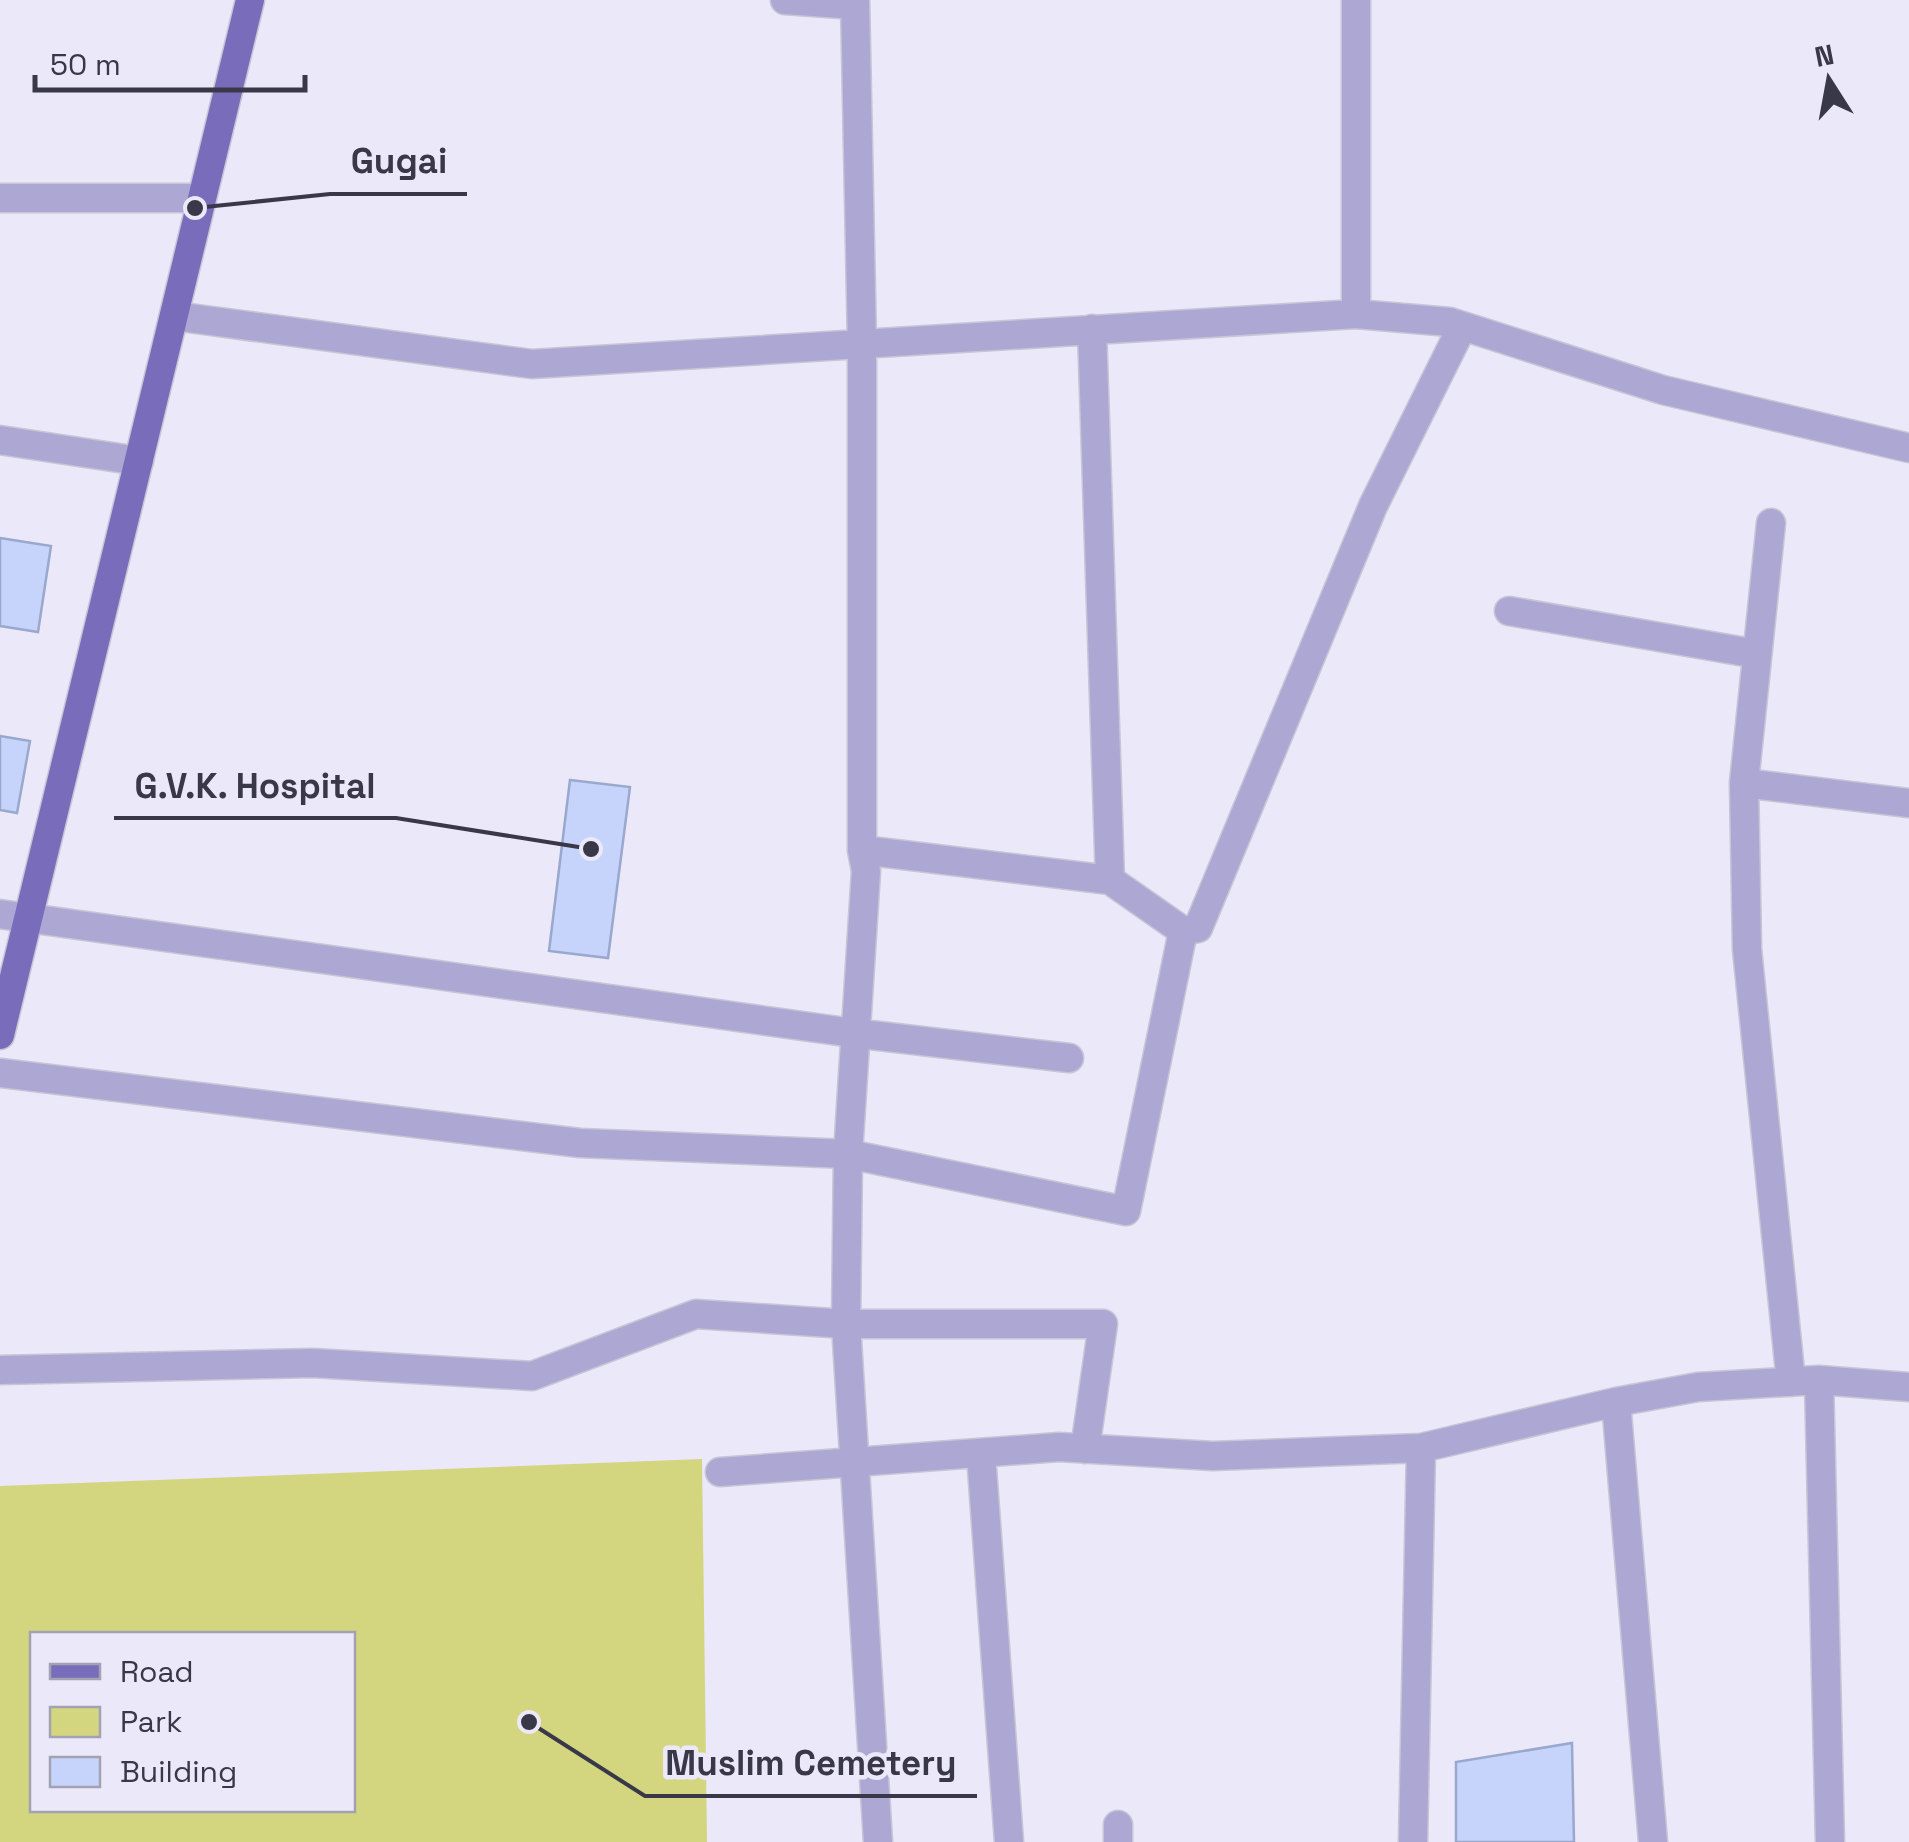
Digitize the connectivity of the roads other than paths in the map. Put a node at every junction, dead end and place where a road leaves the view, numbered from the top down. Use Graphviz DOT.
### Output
graph roads {
  1 [pos="250,0"];
  2 [pos="785,0"];
  3 [pos="1356,0"];
  4 [pos="856,3"];
  5 [pos="0,198"];
  6 [pos="202,198"];
  7 [pos="1356,314"];
  8 [pos="174,316"];
  9 [pos="1462,327"];
  10 [pos="1092,329"];
  11 [pos="862,344"];
  12 [pos="0,440"];
  13 [pos="1909,448"];
  14 [pos="139,461"];
  15 [pos="1771,523"];
  16 [pos="1509,611"];
  17 [pos="1758,654"];
  18 [pos="1744,783"];
  19 [pos="1909,804"];
  20 [pos="862,850"];
  21 [pos="1110,880"];
  22 [pos="14,916"];
  23 [pos="1183,931"];
  24 [pos="853,1033"];
  25 [pos="0,1035"];
  26 [pos="1068,1058"];
  27 [pos="0,1073"];
  28 [pos="848,1154"];
  29 [pos="846,1324"];
  30 [pos="0,1370"];
  31 [pos="1805,1381"];
  32 [pos="1909,1387"];
  33 [pos="1616,1402"];
  34 [pos="1421,1448"];
  35 [pos="1085,1449"];
  36 [pos="981,1454"];
  37 [pos="855,1463"];
  38 [pos="720,1472"];
  39 [pos="878,1842"];
  40 [pos="1009,1842"];
  41 [pos="1413,1842"];
  42 [pos="1653,1842"];
  43 [pos="1830,1842"];
  1 -- 6 [label="main road"];
  2 -- 4 [label="street"];
  3 -- 7 [label="street"];
  4 -- 11 [label="street"];
  5 -- 6 [label="street"];
  6 -- 8 [label="main road"];
  7 -- 9 [label="street"];
  7 -- 10 [label="street"];
  8 -- 11 [label="street"];
  8 -- 14 [label="main road"];
  9 -- 13 [label="street"];
  9 -- 23 [label="street"];
  10 -- 11 [label="street"];
  10 -- 21 [label="street"];
  11 -- 20 [label="street"];
  12 -- 14 [label="street"];
  14 -- 22 [label="main road"];
  15 -- 17 [label="street"];
  16 -- 17 [label="street"];
  17 -- 18 [label="street"];
  18 -- 19 [label="street"];
  18 -- 31 [label="street"];
  20 -- 21 [label="street"];
  20 -- 24 [label="street"];
  21 -- 23 [label="street"];
  22 -- 24 [label="street"];
  22 -- 25 [label="main road"];
  23 -- 28 [label="street"];
  24 -- 26 [label="street"];
  24 -- 28 [label="street"];
  27 -- 28 [label="street"];
  28 -- 29 [label="street"];
  29 -- 30 [label="street"];
  29 -- 35 [label="street"];
  29 -- 37 [label="street"];
  31 -- 32 [label="street"];
  31 -- 33 [label="street"];
  31 -- 43 [label="street"];
  33 -- 34 [label="street"];
  33 -- 42 [label="street"];
  34 -- 35 [label="street"];
  34 -- 41 [label="street"];
  35 -- 36 [label="street"];
  36 -- 37 [label="street"];
  36 -- 40 [label="street"];
  37 -- 38 [label="street"];
  37 -- 39 [label="street"];
}
